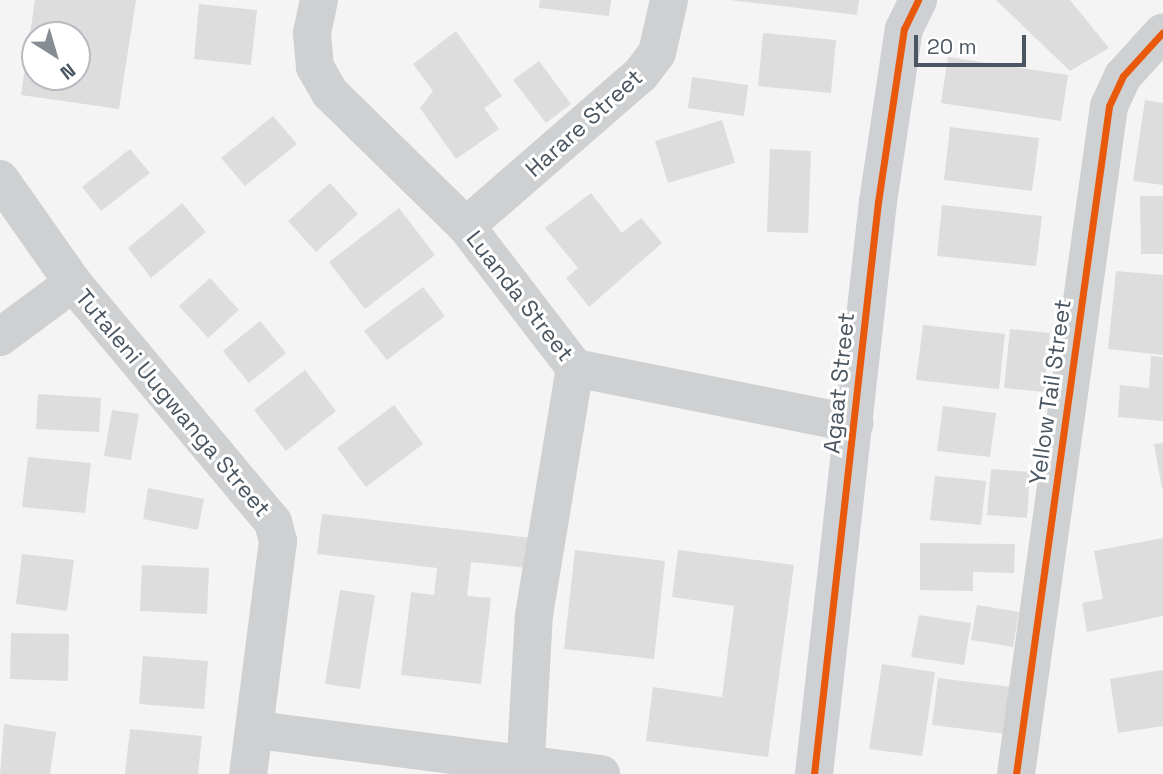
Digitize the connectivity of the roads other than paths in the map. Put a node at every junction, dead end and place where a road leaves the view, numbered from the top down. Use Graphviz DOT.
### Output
graph roads {
  1 [pos="319,0"];
  2 [pos="669,0"];
  3 [pos="918,0"];
  4 [pos="1163,32"];
  5 [pos="0,179"];
  6 [pos="466,226"];
  7 [pos="73,283"];
  8 [pos="0,337"];
  9 [pos="575,368"];
  10 [pos="854,424"];
  11 [pos="257,730"];
  12 [pos="526,769"];
  13 [pos="248,774"];
  14 [pos="601,774"];
  15 [pos="814,774"];
  16 [pos="1016,774"];
  1 -- 6 [label="street, Luanda Street"];
  2 -- 6 [label="street, Harare Street"];
  3 -- 10 [label="street, Agaat Street"];
  4 -- 16 [label="street, Yellow Tail Street"];
  5 -- 7 [label="street, Tutaleni Uugwanga Street"];
  6 -- 9 [label="street, Luanda Street"];
  7 -- 8 [label="street"];
  7 -- 11 [label="street, Tutaleni Uugwanga Street"];
  9 -- 10 [label="street, Luanda Street"];
  9 -- 12 [label="street"];
  10 -- 15 [label="street, Agaat Street"];
  11 -- 12 [label="street"];
  11 -- 13 [label="street, Tutaleni Uugwanga Street"];
  12 -- 14 [label="street"];
}
